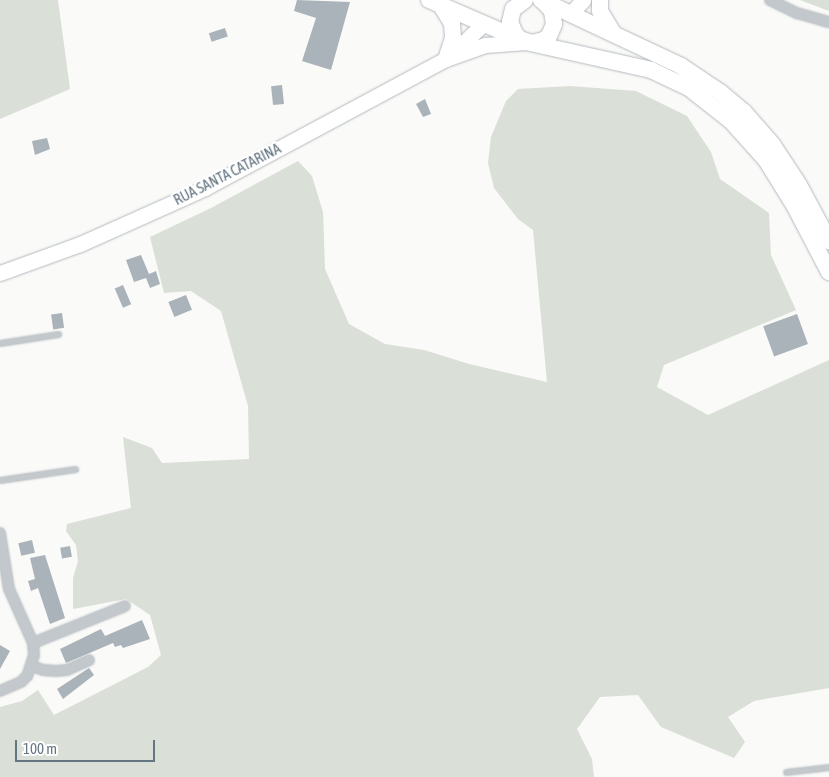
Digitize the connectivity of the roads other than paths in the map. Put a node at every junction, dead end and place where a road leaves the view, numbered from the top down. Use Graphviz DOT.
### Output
graph roads {
  1 [pos="541,0"];
  2 [pos="583,0"];
  3 [pos="600,0"];
  4 [pos="770,0"];
  5 [pos="435,2"];
  6 [pos="521,2"];
  7 [pos="571,13"];
  8 [pos="829,22"];
  9 [pos="483,24"];
  10 [pos="613,33"];
  11 [pos="549,36"];
  12 [pos="526,42"];
  13 [pos="446,59"];
  14 [pos="829,241"];
  15 [pos="829,272"];
  16 [pos="0,273"];
  17 [pos="58,334"];
  18 [pos="0,343"];
  19 [pos="75,469"];
  20 [pos="0,480"];
  21 [pos="0,533"];
  22 [pos="125,606"];
  23 [pos="33,643"];
  24 [pos="89,660"];
  25 [pos="32,666"];
  26 [pos="0,690"];
  27 [pos="829,767"];
  28 [pos="786,772"];
  1 -- 7 [label="main road"];
  1 -- 11 [label="main road"];
  2 -- 7 [label="street"];
  3 -- 10 [label="main road"];
  4 -- 8 [label="street"];
  5 -- 9 [label="main road"];
  5 -- 13 [label="main road"];
  6 -- 9 [label="main road, RUA SANTA CATARINA"];
  6 -- 12 [label="main road"];
  7 -- 10 [label="main road"];
  7 -- 11 [label="main road"];
  9 -- 12 [label="main road"];
  9 -- 13 [label="street, RUA SANTA CATARINA"];
  10 -- 14 [label="main road"];
  11 -- 12 [label="main road"];
  12 -- 13 [label="street, RUA SANTA CATARINA"];
  12 -- 15 [label="main road"];
  13 -- 16 [label="street, RUA SANTA CATARINA"];
  17 -- 18 [label="lane"];
  19 -- 20 [label="lane"];
  21 -- 23 [label="street"];
  22 -- 23 [label="street"];
  23 -- 25 [label="street"];
  24 -- 25 [label="street"];
  25 -- 26 [label="street"];
  27 -- 28 [label="lane"];
}
